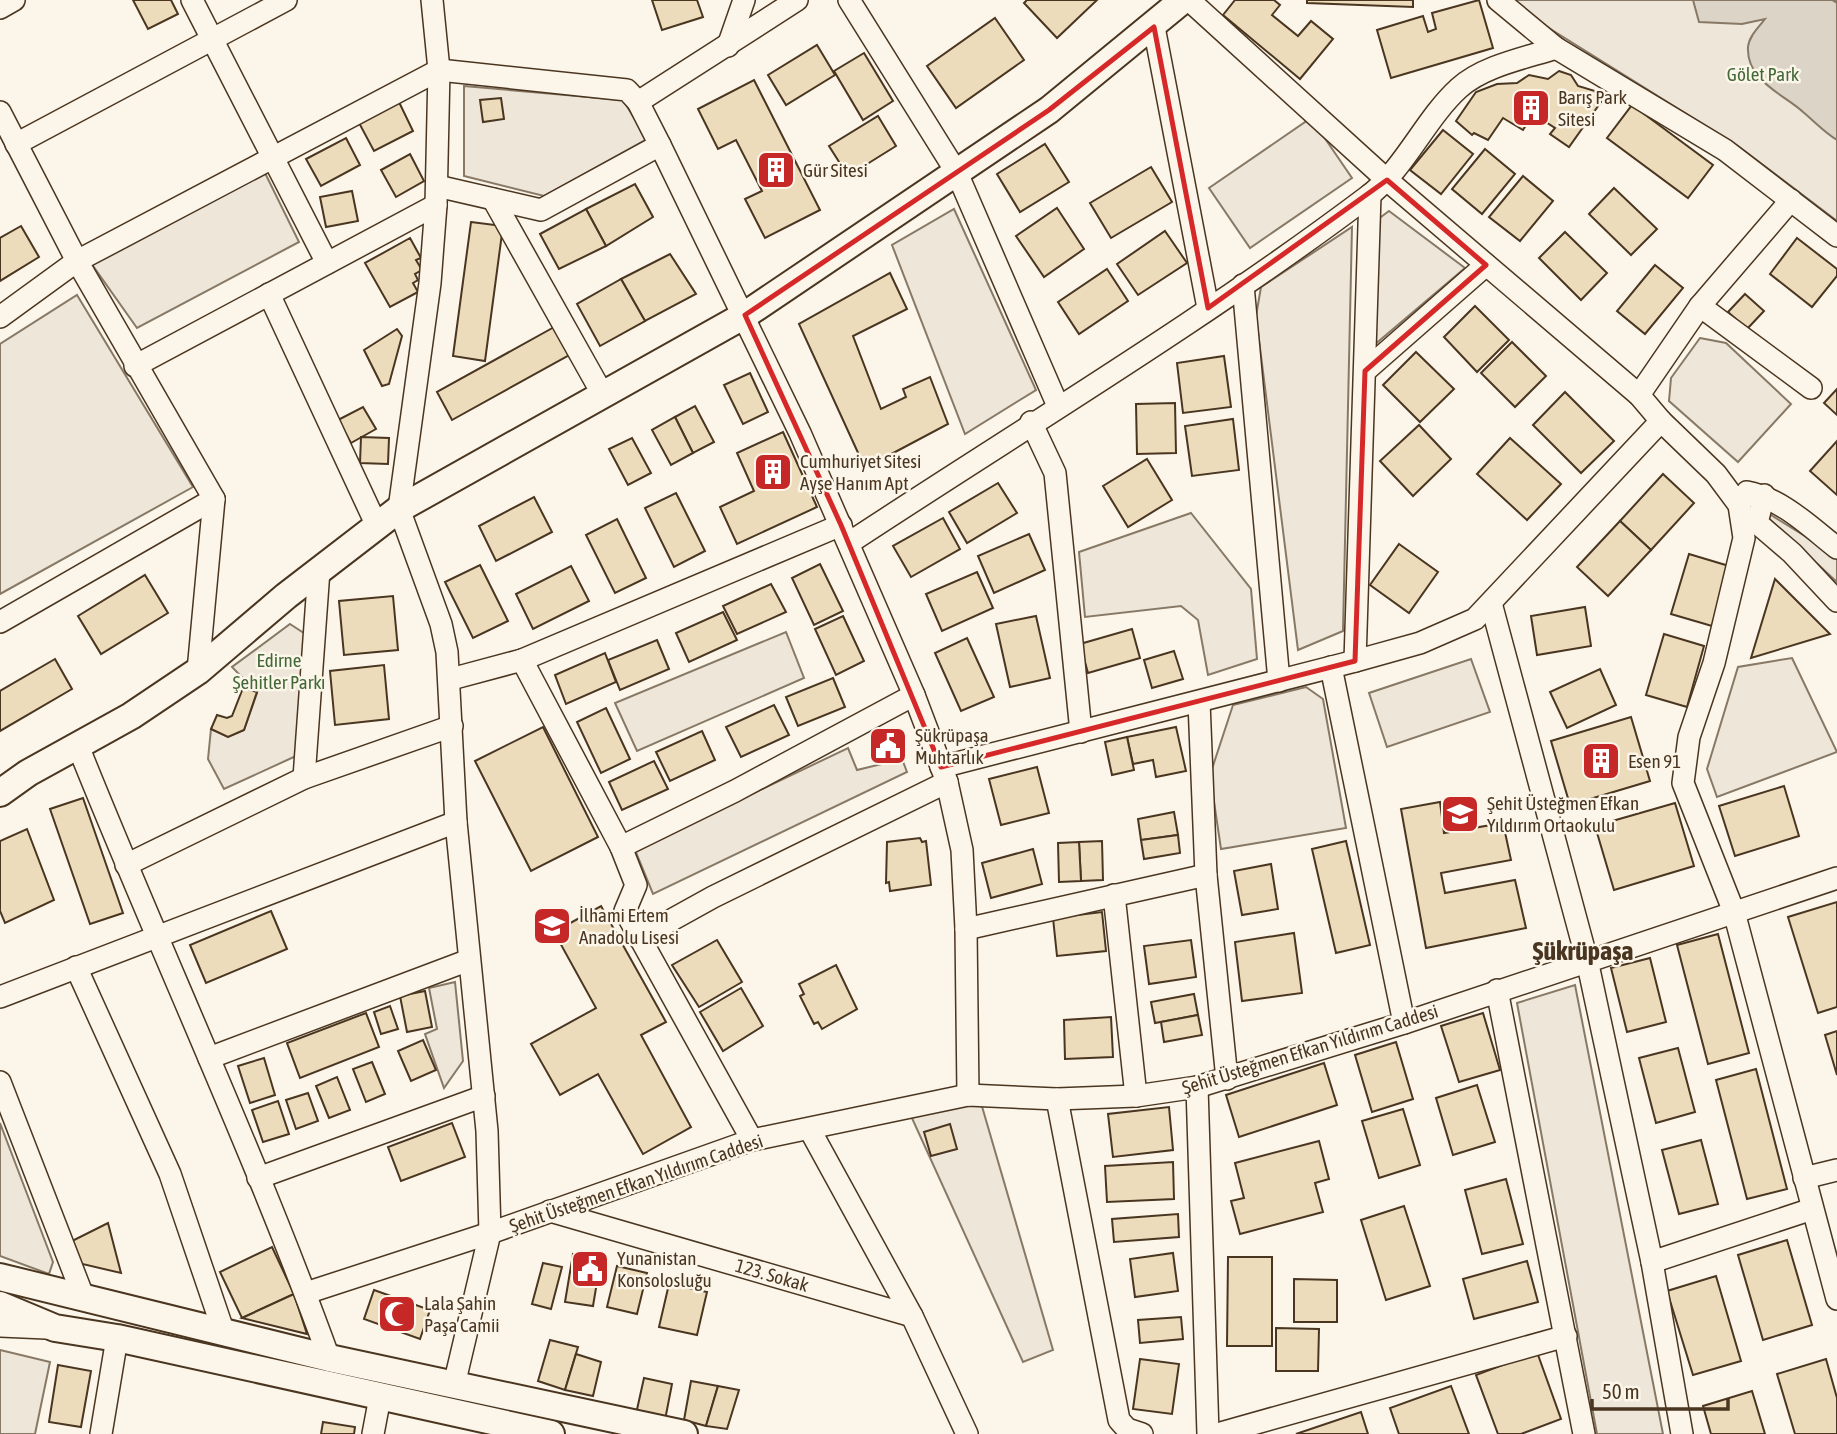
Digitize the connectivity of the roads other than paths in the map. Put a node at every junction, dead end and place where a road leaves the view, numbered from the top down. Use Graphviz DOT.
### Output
graph roads {
  1 [pos="14,0"];
  2 [pos="191,0"];
  3 [pos="286,0"];
  4 [pos="432,0"];
  5 [pos="744,0"];
  6 [pos="797,0"];
  7 [pos="849,0"];
  8 [pos="1183,0"];
  9 [pos="1189,0"];
  10 [pos="1499,0"];
  11 [pos="0,8"];
  12 [pos="1154,27"];
  13 [pos="212,40"];
  14 [pos="727,46"];
  15 [pos="1556,48"];
  16 [pos="439,70"];
  17 [pos="638,102"];
  18 [pos="0,112"];
  19 [pos="16,144"];
  20 [pos="660,145"];
  21 [pos="274,155"];
  22 [pos="957,173"];
  23 [pos="1387,180"];
  24 [pos="1370,195"];
  25 [pos="437,196"];
  26 [pos="493,199"];
  27 [pos="1791,200"];
  28 [pos="1837,236"];
  29 [pos="77,261"];
  30 [pos="327,263"];
  31 [pos="1486,265"];
  32 [pos="1243,285"];
  33 [pos="269,294"];
  34 [pos="1700,306"];
  35 [pos="1208,308"];
  36 [pos="745,315"];
  37 [pos="0,317"];
  38 [pos="135,366"];
  39 [pos="1365,371"];
  40 [pos="1811,388"];
  41 [pos="1639,395"];
  42 [pos="603,396"];
  43 [pos="1058,406"];
  44 [pos="1661,421"];
  45 [pos="1031,422"];
  46 [pos="1764,495"];
  47 [pos="214,499"];
  48 [pos="1739,505"];
  49 [pos="399,509"];
  50 [pos="377,526"];
  51 [pos="845,534"];
  52 [pos="1837,548"];
  53 [pos="319,570"];
  54 [pos="1837,601"];
  55 [pos="1491,603"];
  56 [pos="0,622"];
  57 [pos="522,660"];
  58 [pos="1355,662"];
  59 [pos="1331,667"];
  60 [pos="198,671"];
  61 [pos="451,679"];
  62 [pos="1279,681"];
  63 [pos="914,695"];
  64 [pos="1199,702"];
  65 [pos="452,726"];
  66 [pos="1081,732"];
  67 [pos="78,746"];
  68 [pos="944,774"];
  69 [pos="304,778"];
  70 [pos="0,793"];
  71 [pos="456,822"];
  72 [pos="621,847"];
  73 [pos="126,865"];
  74 [pos="1206,874"];
  75 [pos="1837,878"];
  76 [pos="1114,895"];
  77 [pos="1734,912"];
  78 [pos="966,929"];
  79 [pos="155,936"];
  80 [pos="639,938"];
  81 [pos="469,960"];
  82 [pos="1587,960"];
  83 [pos="76,967"];
  84 [pos="1497,990"];
  85 [pos="0,997"];
  86 [pos="1404,1023"];
  87 [pos="209,1058"];
  88 [pos="1227,1079"];
  89 [pos="0,1082"];
  90 [pos="1197,1087"];
  91 [pos="484,1096"];
  92 [pos="968,1096"];
  93 [pos="1136,1096"];
  94 [pos="1057,1099"];
  95 [pos="810,1130"];
  96 [pos="752,1140"];
  97 [pos="1837,1170"];
  98 [pos="258,1178"];
  99 [pos="1804,1178"];
  100 [pos="1812,1209"];
  101 [pos="550,1211"];
  102 [pos="490,1233"];
  103 [pos="1652,1262"];
  104 [pos="0,1277"];
  105 [pos="306,1293"];
  106 [pos="83,1296"];
  107 [pos="1837,1299"];
  108 [pos="0,1305"];
  109 [pos="912,1316"];
  110 [pos="0,1326"];
  111 [pos="55,1328"];
  112 [pos="223,1330"];
  113 [pos="1566,1336"];
  114 [pos="117,1338"];
  115 [pos="329,1358"];
  116 [pos="454,1385"];
  117 [pos="380,1396"];
  118 [pos="100,1434"];
  119 [pos="373,1434"];
  120 [pos="551,1434"];
  121 [pos="684,1434"];
  122 [pos="967,1434"];
  123 [pos="1142,1434"];
  124 [pos="1208,1434"];
  125 [pos="1217,1434"];
  126 [pos="1584,1434"];
  127 [pos="1682,1434"];
  1 -- 11 [label="street"];
  2 -- 13 [label="street"];
  3 -- 13 [label="street"];
  4 -- 16 [label="street"];
  5 -- 14 [label="street"];
  6 -- 14 [label="street"];
  7 -- 22 [label="street"];
  8 -- 12 [label="main road"];
  9 -- 23 [label="street"];
  10 -- 15 [label="street"];
  12 -- 22 [label="main road"];
  12 -- 35 [label="street"];
  13 -- 19 [label="street"];
  13 -- 21 [label="street"];
  14 -- 17 [label="street"];
  15 -- 23 [label="street"];
  15 -- 27 [label="street"];
  16 -- 17 [label="street"];
  16 -- 21 [label="street"];
  16 -- 25 [label="street"];
  17 -- 20 [label="street"];
  18 -- 19 [label="street"];
  19 -- 29 [label="street"];
  20 -- 26 [label="street"];
  20 -- 36 [label="street"];
  21 -- 29 [label="street"];
  21 -- 30 [label="street"];
  22 -- 36 [label="main road"];
  22 -- 43 [label="street"];
  23 -- 24 [label="street"];
  23 -- 31 [label="street"];
  24 -- 32 [label="street"];
  24 -- 39 [label="street"];
  25 -- 26 [label="street"];
  25 -- 30 [label="street"];
  25 -- 49 [label="street"];
  26 -- 42 [label="street"];
  27 -- 28 [label="street"];
  27 -- 34 [label="street"];
  29 -- 37 [label="street"];
  29 -- 38 [label="street"];
  30 -- 33 [label="street"];
  31 -- 39 [label="street"];
  31 -- 41 [label="street"];
  32 -- 35 [label="street"];
  32 -- 62 [label="street"];
  33 -- 38 [label="street"];
  33 -- 50 [label="street"];
  34 -- 40 [label="street"];
  34 -- 41 [label="street"];
  35 -- 43 [label="street"];
  36 -- 42 [label="main road"];
  36 -- 51 [label="street"];
  38 -- 47 [label="street"];
  39 -- 58 [label="street"];
  41 -- 44 [label="street"];
  42 -- 49 [label="main road"];
  43 -- 45 [label="street"];
  44 -- 48 [label="street"];
  44 -- 55 [label="street"];
  45 -- 51 [label="street"];
  45 -- 66 [label="street"];
  46 -- 48 [label="street"];
  46 -- 52 [label="street"];
  46 -- 54 [label="street"];
  47 -- 56 [label="street"];
  47 -- 60 [label="street"];
  48 -- 77 [label="street"];
  49 -- 50 [label="main road"];
  49 -- 61 [label="street"];
  50 -- 53 [label="main road"];
  51 -- 57 [label="street"];
  51 -- 63 [label="street"];
  53 -- 60 [label="main road"];
  53 -- 69 [label="street"];
  55 -- 58 [label="street"];
  55 -- 82 [label="street"];
  57 -- 61 [label="street"];
  57 -- 72 [label="street"];
  58 -- 59 [label="street"];
  59 -- 62 [label="street"];
  59 -- 86 [label="street"];
  60 -- 67 [label="main road"];
  61 -- 65 [label="street"];
  62 -- 64 [label="street"];
  63 -- 68 [label="street"];
  63 -- 72 [label="street"];
  64 -- 66 [label="street"];
  64 -- 74 [label="street"];
  65 -- 69 [label="street"];
  65 -- 71 [label="street"];
  66 -- 68 [label="street"];
  67 -- 70 [label="main road"];
  67 -- 73 [label="street"];
  68 -- 78 [label="street"];
  68 -- 80 [label="street"];
  69 -- 73 [label="street"];
  71 -- 79 [label="street"];
  71 -- 81 [label="street"];
  72 -- 80 [label="street"];
  73 -- 79 [label="street"];
  74 -- 76 [label="street"];
  74 -- 88 [label="street"];
  75 -- 77 [label="street, Şehit Üsteğmen Efkan Yıldırım Caddesi"];
  76 -- 78 [label="street"];
  76 -- 93 [label="street"];
  77 -- 82 [label="street, Şehit Üsteğmen Efkan Yıldırım Caddesi"];
  77 -- 99 [label="street"];
  78 -- 92 [label="street"];
  79 -- 83 [label="street"];
  79 -- 87 [label="street"];
  80 -- 96 [label="street"];
  81 -- 87 [label="street"];
  81 -- 91 [label="street"];
  82 -- 84 [label="street, Şehit Üsteğmen Efkan Yıldırım Caddesi"];
  82 -- 103 [label="street"];
  83 -- 85 [label="street"];
  83 -- 112 [label="street"];
  84 -- 86 [label="street, Şehit Üsteğmen Efkan Yıldırım Caddesi"];
  84 -- 113 [label="street"];
  86 -- 88 [label="street, Şehit Üsteğmen Efkan Yıldırım Caddesi"];
  87 -- 98 [label="street"];
  88 -- 90 [label="street, Şehit Üsteğmen Efkan Yıldırım Caddesi"];
  89 -- 106 [label="street"];
  90 -- 93 [label="street, Şehit Üsteğmen Efkan Yıldırım Caddesi"];
  90 -- 124 [label="street"];
  91 -- 98 [label="street"];
  91 -- 102 [label="street"];
  92 -- 94 [label="street, Şehit Üsteğmen Efkan Yıldırım Caddesi"];
  92 -- 95 [label="street, Şehit Üsteğmen Efkan Yıldırım Caddesi"];
  93 -- 94 [label="street, Şehit Üsteğmen Efkan Yıldırım Caddesi"];
  94 -- 123 [label="street"];
  95 -- 96 [label="street, Şehit Üsteğmen Efkan Yıldırım Caddesi"];
  95 -- 109 [label="street"];
  96 -- 101 [label="street, Şehit Üsteğmen Efkan Yıldırım Caddesi"];
  97 -- 99 [label="street"];
  98 -- 105 [label="street"];
  99 -- 100 [label="street"];
  100 -- 103 [label="street"];
  100 -- 107 [label="street"];
  101 -- 102 [label="street, Şehit Üsteğmen Efkan Yıldırım Caddesi"];
  101 -- 109 [label="street, 123. Sokak"];
  102 -- 105 [label="street, Şehit Üsteğmen Efkan Yıldırım Caddesi"];
  102 -- 116 [label="street"];
  103 -- 127 [label="street"];
  104 -- 106 [label="main road"];
  105 -- 115 [label="street"];
  106 -- 112 [label="main road"];
  108 -- 111 [label="main road"];
  109 -- 122 [label="street"];
  110 -- 111 [label="street"];
  111 -- 114 [label="main road"];
  112 -- 115 [label="main road"];
  113 -- 125 [label="street"];
  113 -- 126 [label="street"];
  114 -- 117 [label="main road"];
  114 -- 118 [label="street"];
  115 -- 116 [label="main road"];
  116 -- 121 [label="main road"];
  117 -- 119 [label="street"];
  117 -- 120 [label="main road"];
}
